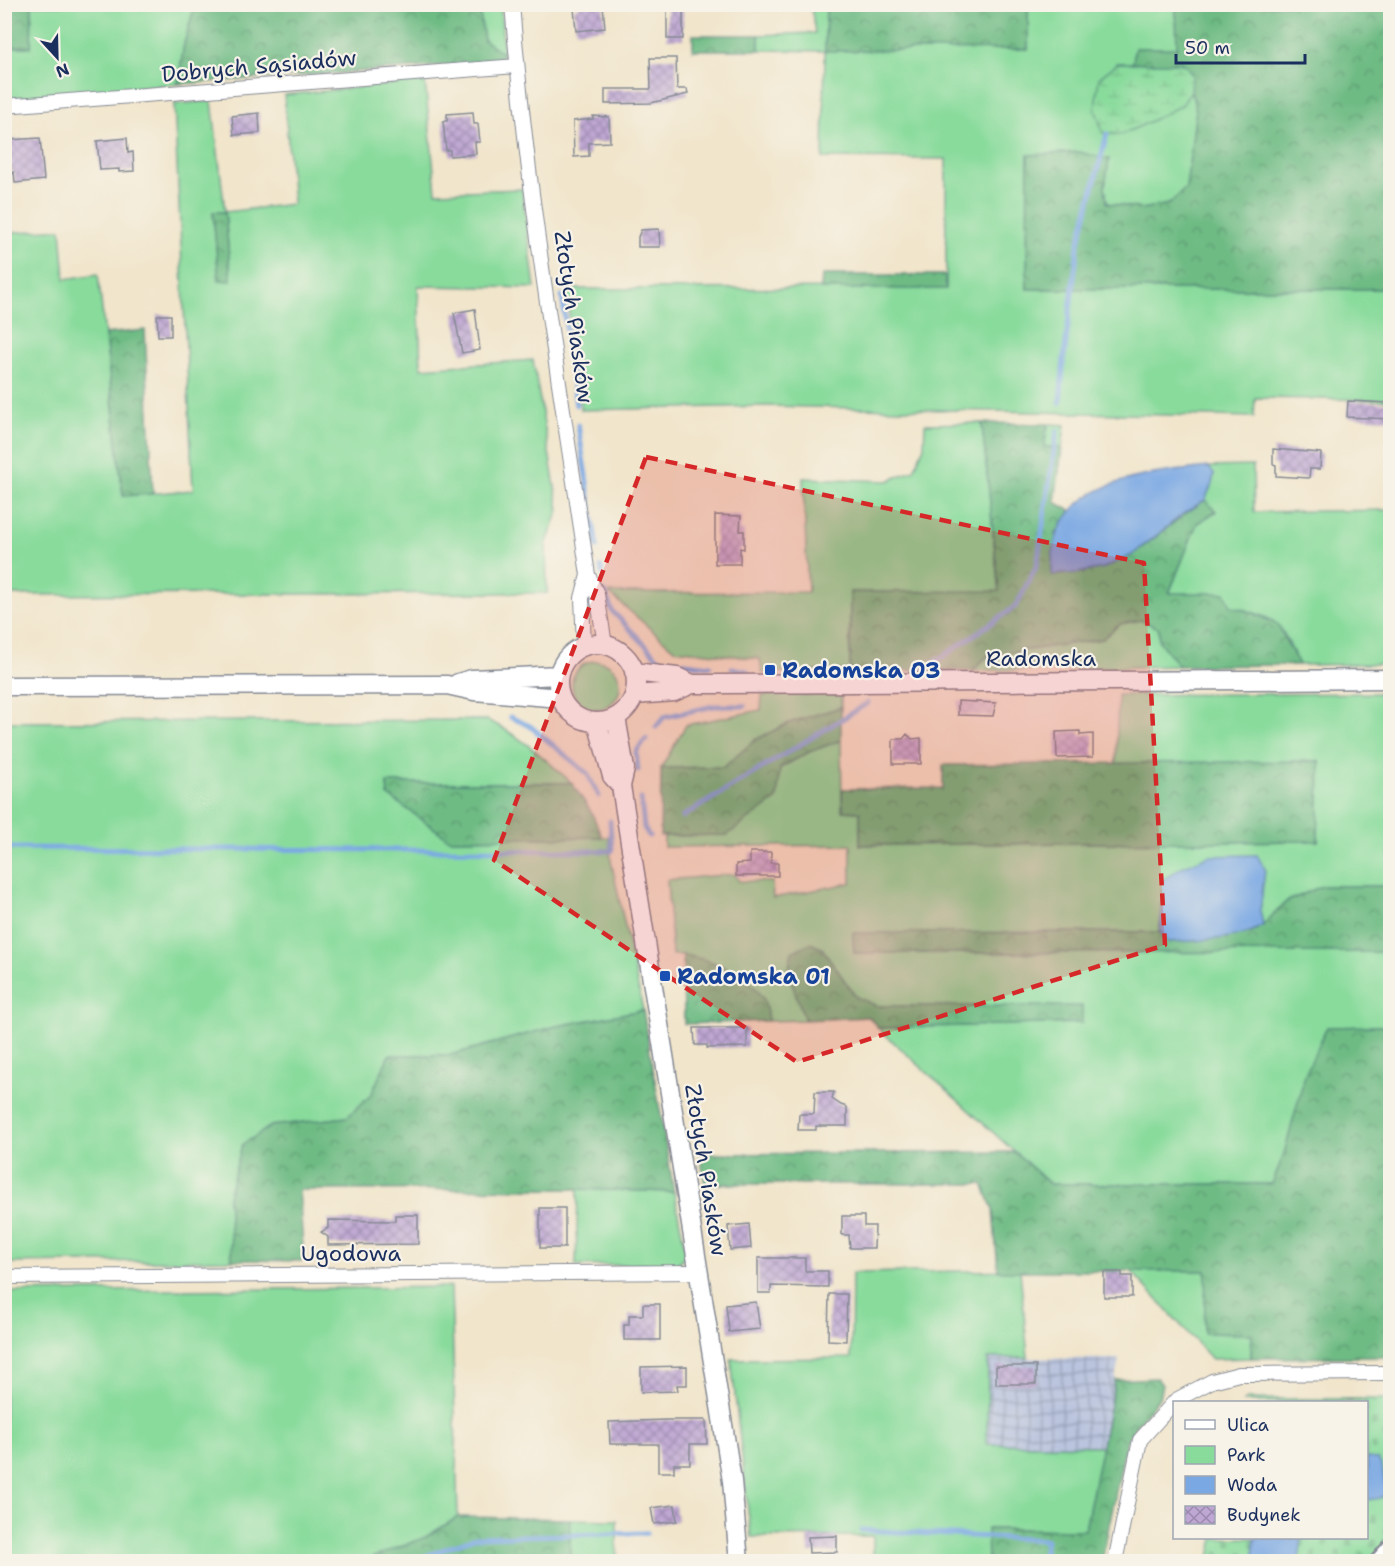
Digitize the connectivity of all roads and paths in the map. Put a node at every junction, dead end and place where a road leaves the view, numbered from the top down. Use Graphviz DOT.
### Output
graph roads {
  1 [pos="512,4"];
  2 [pos="517,66"];
  3 [pos="4,106"];
  4 [pos="588,574"];
  5 [pos="605,645"];
  6 [pos="584,647"];
  7 [pos="634,672"];
  8 [pos="559,675"];
  9 [pos="1390,679"];
  10 [pos="692,684"];
  11 [pos="4,686"];
  12 [pos="447,686"];
  13 [pos="634,695"];
  14 [pos="561,698"];
  15 [pos="616,717"];
  16 [pos="597,722"];
  17 [pos="621,786"];
  18 [pos="698,1272"];
  19 [pos="4,1277"];
  20 [pos="1390,1373"];
  21 [pos="1175,1401"];
  22 [pos="1173,1403"];
  23 [pos="1390,1544"];
  24 [pos="739,1562"];
  25 [pos="1115,1562"];
  26 [pos="1374,1562"];
  1 -- 2 [label="street, Złotych Piasków"];
  2 -- 3 [label="street, Dobrych Sąsiadów"];
  2 -- 4 [label="street, Złotych Piasków"];
  4 -- 5 [label="street, Złotych Piasków"];
  4 -- 6 [label="street, Złotych Piasków"];
  5 -- 6 [label="street"];
  5 -- 7 [label="street"];
  6 -- 8 [label="street"];
  7 -- 10 [label="street, Radomska"];
  7 -- 13 [label="street"];
  8 -- 12 [label="street"];
  8 -- 14 [label="street"];
  9 -- 10 [label="street, Radomska"];
  10 -- 13 [label="street, Radomska"];
  11 -- 12 [label="street"];
  12 -- 14 [label="street"];
  13 -- 15 [label="street"];
  14 -- 16 [label="street"];
  15 -- 16 [label="street"];
  15 -- 17 [label="street, Złotych Piasków"];
  16 -- 17 [label="street, Złotych Piasków"];
  17 -- 18 [label="street, Złotych Piasków"];
  18 -- 19 [label="street, Ugodowa"];
  18 -- 24 [label="street, Złotych Piasków"];
  20 -- 21 [label="street"];
  22 -- 25 [label="street"];
  23 -- 26 [label="street"];
}
